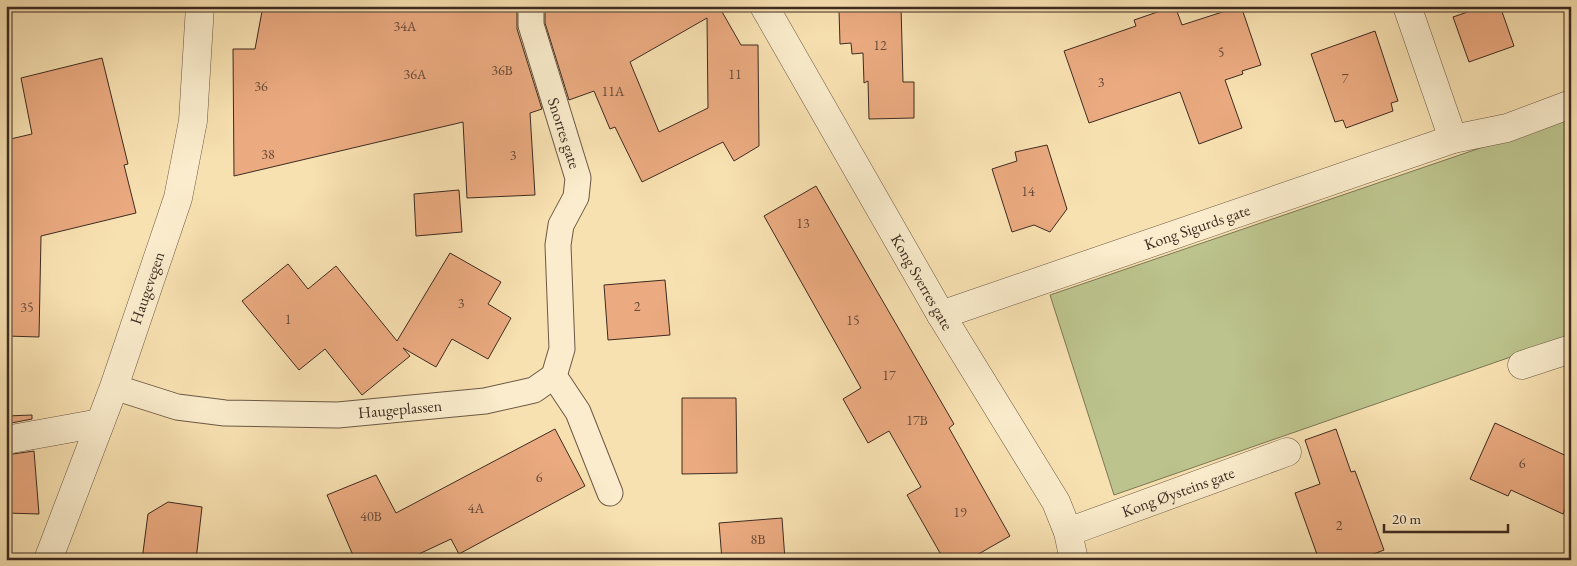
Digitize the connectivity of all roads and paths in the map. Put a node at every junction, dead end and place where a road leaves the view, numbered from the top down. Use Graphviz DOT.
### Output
graph roads {
  1 [pos="200,6"];
  2 [pos="531,6"];
  3 [pos="764,6"];
  4 [pos="1407,6"];
  5 [pos="1571,104"];
  6 [pos="1453,139"];
  7 [pos="941,315"];
  8 [pos="1571,350"];
  9 [pos="1522,366"];
  10 [pos="554,376"];
  11 [pos="114,387"];
  12 [pos="100,423"];
  13 [pos="6,440"];
  14 [pos="1287,452"];
  15 [pos="610,493"];
  16 [pos="1068,532"];
  17 [pos="48,560"];
  18 [pos="1074,560"];
  1 -- 11 [label="street, Haugevegen"];
  2 -- 10 [label="lane, Snorres gate"];
  3 -- 7 [label="street, Kong Sverres gate"];
  4 -- 6 [label="street"];
  5 -- 6 [label="street, Kong Sigurds gate"];
  6 -- 7 [label="street, Kong Sigurds gate"];
  7 -- 16 [label="street, Kong Sverres gate"];
  8 -- 9 [label="street"];
  10 -- 11 [label="lane, Haugeplassen"];
  10 -- 15 [label="lane"];
  11 -- 12 [label="street, Haugevegen"];
  12 -- 13 [label="street"];
  12 -- 17 [label="street, Haugevegen"];
  14 -- 16 [label="street, Kong Øysteins gate"];
  16 -- 18 [label="street, Kong Sverres gate"];
}
